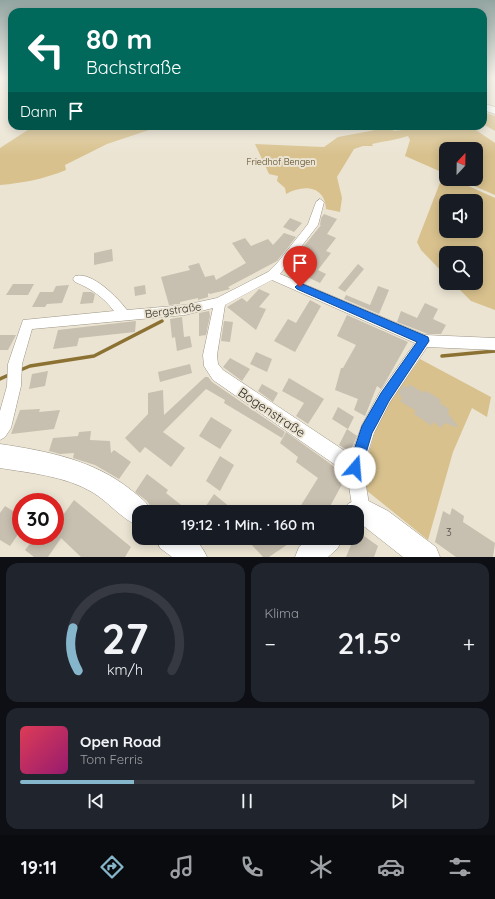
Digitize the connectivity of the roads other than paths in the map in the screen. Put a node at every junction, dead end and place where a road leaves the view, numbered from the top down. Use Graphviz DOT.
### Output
graph roads {
  1 [pos="320,202"];
  2 [pos="272,275"];
  3 [pos="79,279"];
  4 [pos="220,302"];
  5 [pos="124,316"];
  6 [pos="424,341"];
  7 [pos="495,344"];
  8 [pos="0,432"];
  9 [pos="0,456"];
  10 [pos="355,468"];
  11 [pos="358,505"];
  12 [pos="132,506"];
  13 [pos="364,514"];
  14 [pos="178,545"];
  15 [pos="321,545"];
  16 [pos="193,557"];
  17 [pos="309,557"];
  18 [pos="426,557"];
  1 -- 2 [label="street, Bergstraße"];
  2 -- 4 [label="street, Bergstraße"];
  2 -- 6 [label="street"];
  3 -- 5 [label="street"];
  4 -- 5 [label="street, Bergstraße"];
  4 -- 10 [label="street, Bogenstraße"];
  5 -- 8 [label="street, Bergstraße"];
  6 -- 7 [label="street"];
  6 -- 10 [label="street"];
  9 -- 12 [label="street"];
  10 -- 11 [label="street"];
  13 -- 18 [label="street"];
  14 -- 16 [label="street"];
  15 -- 17 [label="street"];
}
